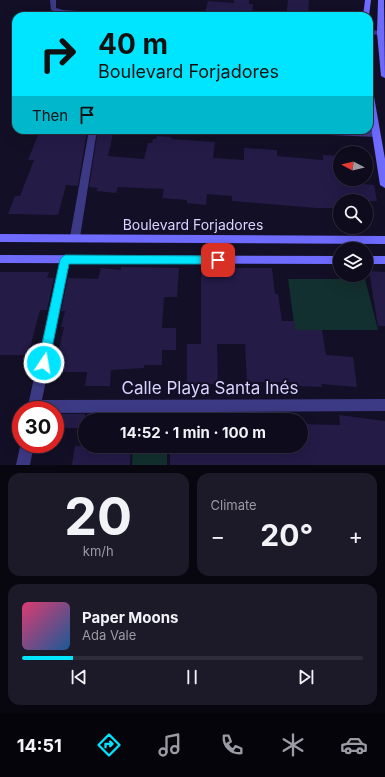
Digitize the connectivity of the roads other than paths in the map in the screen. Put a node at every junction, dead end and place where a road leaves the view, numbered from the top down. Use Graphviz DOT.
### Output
graph roads {
  1 [pos="53,0"];
  2 [pos="368,0"];
  3 [pos="381,0"];
  4 [pos="62,12"];
  5 [pos="366,12"];
  6 [pos="373,32"];
  7 [pos="380,33"];
  8 [pos="385,76"];
  9 [pos="373,116"];
  10 [pos="92,134"];
  11 [pos="373,134"];
  12 [pos="376,134"];
  13 [pos="385,185"];
  14 [pos="75,237"];
  15 [pos="0,238"];
  16 [pos="385,240"];
  17 [pos="0,260"];
  18 [pos="65,260"];
  19 [pos="333,260"];
  20 [pos="373,260"];
  21 [pos="385,260"];
  22 [pos="36,401"];
  23 [pos="385,405"];
  24 [pos="64,409"];
  25 [pos="25,453"];
  26 [pos="23,465"];
  1 -- 4 [label="street"];
  2 -- 5 [label="street"];
  3 -- 7 [label="street"];
  6 -- 7 [label="street"];
  7 -- 8 [label="street"];
  9 -- 12 [label="street"];
  10 -- 14 [label="street"];
  11 -- 12 [label="street"];
  12 -- 13 [label="street"];
  14 -- 15 [label="street, Boulevard Forjadores"];
  14 -- 16 [label="street, Boulevard Forjadores"];
  17 -- 18 [label="street"];
  18 -- 19 [label="street"];
  18 -- 22 [label="street"];
  20 -- 21 [label="street"];
  23 -- 24 [label="street, Calle Playa Santa Inés"];
  25 -- 26 [label="street"];
}
